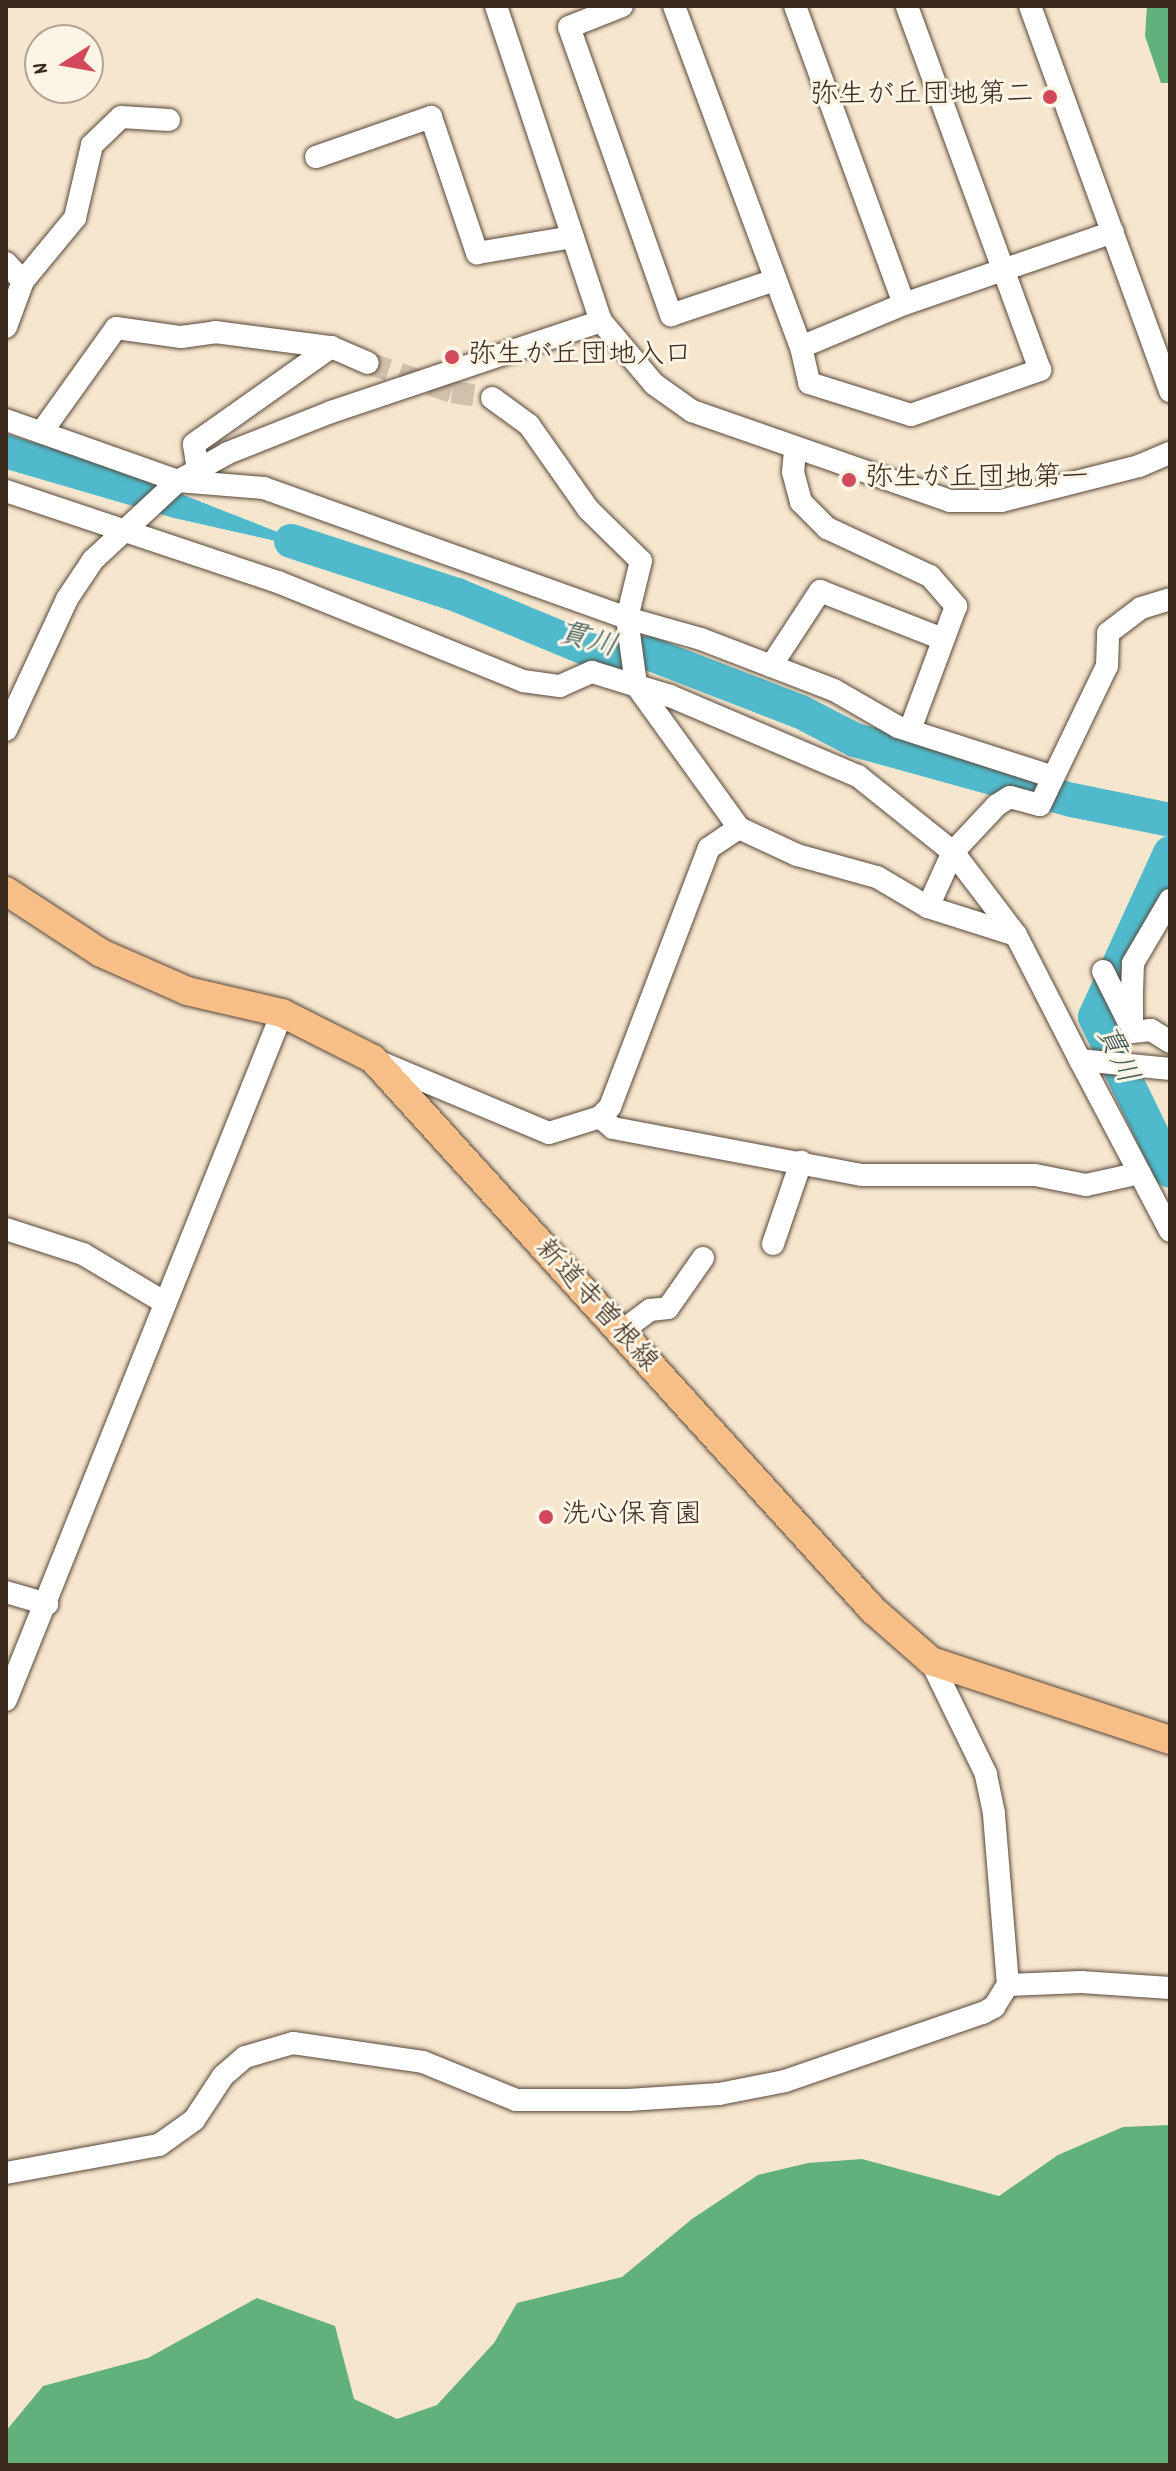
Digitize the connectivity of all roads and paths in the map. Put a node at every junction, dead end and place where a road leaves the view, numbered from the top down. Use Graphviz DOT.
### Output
graph roads {
  1 [pos="496,6"];
  2 [pos="622,6"];
  3 [pos="674,6"];
  4 [pos="795,6"];
  5 [pos="907,6"];
  6 [pos="1030,6"];
  7 [pos="169,120"];
  8 [pos="316,157"];
  9 [pos="1113,232"];
  10 [pos="573,237"];
  11 [pos="6,263"];
  12 [pos="1003,270"];
  13 [pos="775,280"];
  14 [pos="23,281"];
  15 [pos="904,304"];
  16 [pos="601,321"];
  17 [pos="6,327"];
  18 [pos="331,347"];
  19 [pos="801,347"];
  20 [pos="368,363"];
  21 [pos="1170,391"];
  22 [pos="492,398"];
  23 [pos="6,420"];
  24 [pos="43,430"];
  25 [pos="795,450"];
  26 [pos="1170,453"];
  27 [pos="198,470"];
  28 [pos="178,481"];
  29 [pos="6,491"];
  30 [pos="125,527"];
  31 [pos="1170,599"];
  32 [pos="627,623"];
  33 [pos="940,638"];
  34 [pos="771,666"];
  35 [pos="636,679"];
  36 [pos="6,730"];
  37 [pos="910,730"];
  38 [pos="1047,786"];
  39 [pos="739,828"];
  40 [pos="956,850"];
  41 [pos="6,891"];
  42 [pos="1170,900"];
  43 [pos="928,907"];
  44 [pos="1016,935"];
  45 [pos="1103,971"];
  46 [pos="282,1013"];
  47 [pos="1132,1032"];
  48 [pos="1170,1042"];
  49 [pos="373,1059"];
  50 [pos="1087,1062"];
  51 [pos="1156,1066"];
  52 [pos="600,1117"];
  53 [pos="801,1162"];
  54 [pos="1140,1173"];
  55 [pos="6,1229"];
  56 [pos="1170,1231"];
  57 [pos="773,1244"];
  58 [pos="703,1258"];
  59 [pos="164,1302"];
  60 [pos="618,1334"];
  61 [pos="6,1592"];
  62 [pos="47,1604"];
  63 [pos="931,1661"];
  64 [pos="6,1700"];
  65 [pos="1170,1740"];
  66 [pos="1008,1985"];
  67 [pos="1170,1988"];
  68 [pos="6,2173"];
  1 -- 10 [label="street"];
  2 -- 13 [label="street"];
  3 -- 13 [label="street"];
  4 -- 15 [label="street"];
  5 -- 12 [label="street"];
  6 -- 9 [label="street"];
  7 -- 14 [label="street"];
  8 -- 10 [label="street"];
  9 -- 12 [label="street"];
  9 -- 21 [label="street"];
  10 -- 16 [label="street"];
  11 -- 14 [label="street"];
  12 -- 15 [label="street"];
  12 -- 19 [label="street"];
  13 -- 19 [label="street"];
  14 -- 17 [label="street"];
  15 -- 19 [label="street"];
  16 -- 25 [label="street"];
  16 -- 27 [label="street"];
  18 -- 20 [label="street"];
  18 -- 24 [label="street"];
  18 -- 27 [label="street"];
  22 -- 32 [label="street"];
  23 -- 24 [label="street"];
  24 -- 28 [label="street"];
  25 -- 26 [label="street"];
  25 -- 33 [label="street"];
  27 -- 28 [label="street"];
  28 -- 30 [label="street"];
  28 -- 32 [label="street"];
  29 -- 30 [label="street"];
  30 -- 35 [label="street"];
  30 -- 36 [label="street"];
  31 -- 38 [label="street"];
  32 -- 34 [label="street"];
  32 -- 35 [label="street"];
  33 -- 34 [label="street"];
  33 -- 37 [label="street"];
  34 -- 37 [label="street"];
  35 -- 39 [label="street"];
  35 -- 40 [label="street"];
  37 -- 38 [label="street"];
  38 -- 40 [label="street"];
  39 -- 43 [label="street"];
  39 -- 52 [label="street"];
  40 -- 43 [label="street"];
  40 -- 44 [label="street"];
  41 -- 46 [label="main road, 新道寺曽根線"];
  42 -- 47 [label="street"];
  43 -- 44 [label="street"];
  44 -- 50 [label="street"];
  45 -- 47 [label="street"];
  46 -- 49 [label="main road, 新道寺曽根線"];
  46 -- 59 [label="street"];
  47 -- 48 [label="street"];
  47 -- 51 [label="street"];
  49 -- 52 [label="street"];
  49 -- 60 [label="main road, 新道寺曽根線"];
  50 -- 51 [label="street"];
  50 -- 54 [label="street"];
  52 -- 53 [label="street"];
  53 -- 54 [label="street"];
  53 -- 57 [label="street"];
  54 -- 56 [label="street"];
  55 -- 59 [label="street"];
  58 -- 60 [label="street"];
  59 -- 62 [label="street"];
  60 -- 63 [label="main road, 新道寺曽根線"];
  61 -- 62 [label="street"];
  62 -- 64 [label="street"];
  63 -- 65 [label="main road, 新道寺曽根線"];
  63 -- 66 [label="street"];
  66 -- 67 [label="street"];
  66 -- 68 [label="street"];
}
